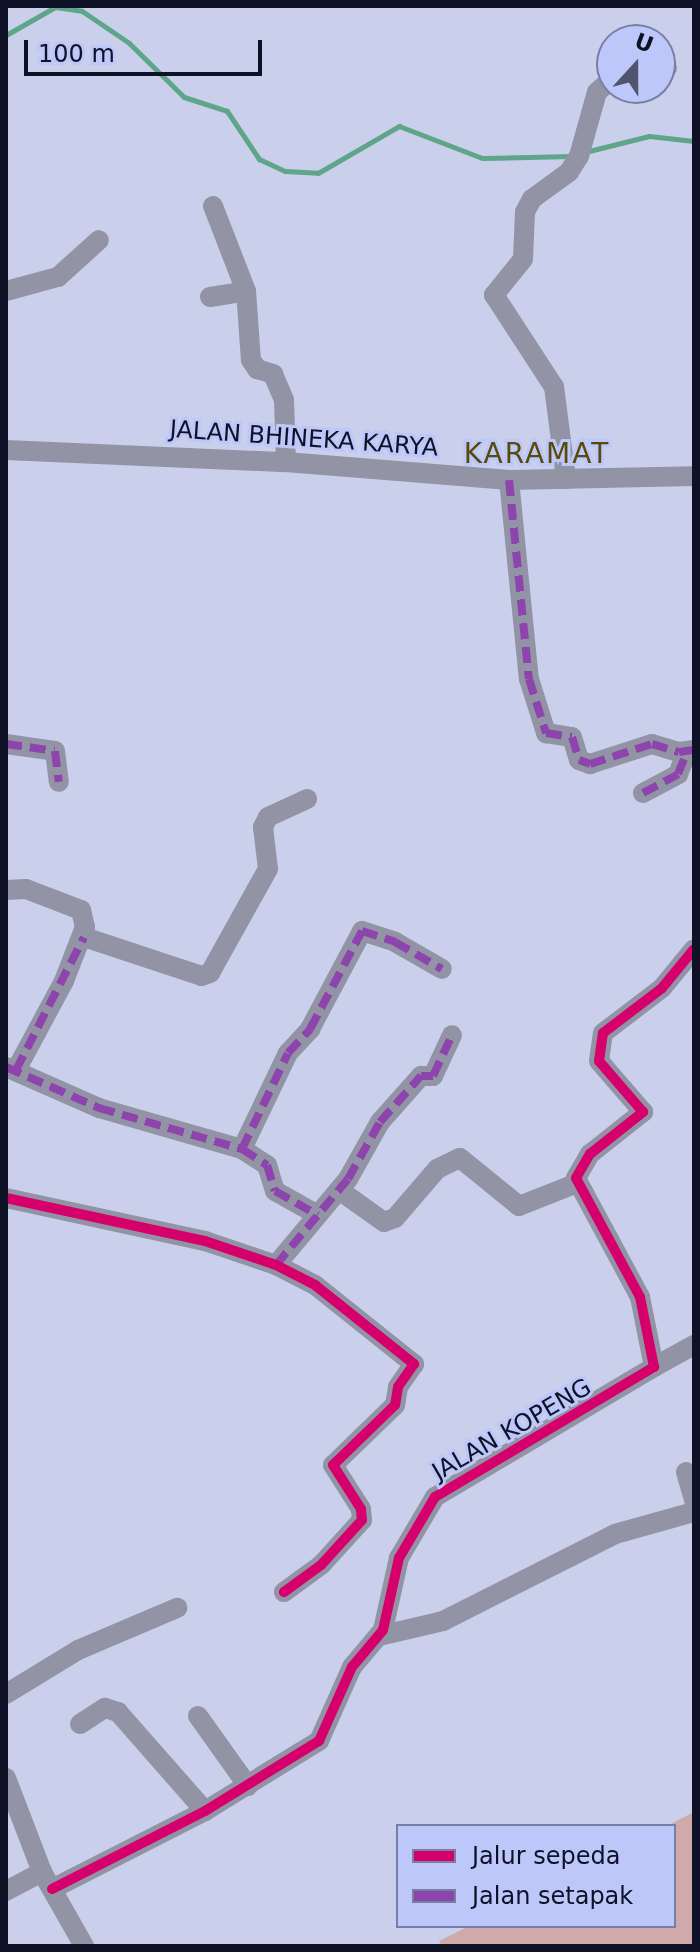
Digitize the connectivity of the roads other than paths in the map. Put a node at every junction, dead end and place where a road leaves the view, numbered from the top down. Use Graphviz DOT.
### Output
graph roads {
  1 [pos="596,96"];
  2 [pos="213,206"];
  3 [pos="99,240"];
  4 [pos="6,291"];
  5 [pos="246,291"];
  6 [pos="210,297"];
  7 [pos="6,450"];
  8 [pos="286,462"];
  9 [pos="694,476"];
  10 [pos="566,479"];
  11 [pos="509,480"];
  12 [pos="6,744"];
  13 [pos="691,751"];
  14 [pos="59,782"];
  15 [pos="643,793"];
  16 [pos="307,799"];
  17 [pos="6,890"];
  18 [pos="84,937"];
  19 [pos="694,949"];
  20 [pos="442,969"];
  21 [pos="452,1035"];
  22 [pos="11,1068"];
  23 [pos="242,1149"];
  24 [pos="577,1183"];
  25 [pos="339,1190"];
  26 [pos="6,1198"];
  27 [pos="318,1215"];
  28 [pos="276,1265"];
  29 [pos="694,1345"];
  30 [pos="654,1367"];
  31 [pos="686,1472"];
  32 [pos="694,1500"];
  33 [pos="694,1512"];
  34 [pos="284,1592"];
  35 [pos="177,1608"];
  36 [pos="379,1636"];
  37 [pos="6,1694"];
  38 [pos="198,1716"];
  39 [pos="80,1724"];
  40 [pos="6,1778"];
  41 [pos="248,1786"];
  42 [pos="205,1811"];
  43 [pos="47,1880"];
  44 [pos="6,1891"];
  45 [pos="84,1946"];
  1 -- 10 [label="street"];
  2 -- 5 [label="street"];
  3 -- 4 [label="street"];
  5 -- 6 [label="street"];
  5 -- 8 [label="street"];
  7 -- 8 [label="street, JALAN BHINEKA KARYA"];
  8 -- 11 [label="street, JALAN BHINEKA KARYA"];
  9 -- 10 [label="street, JALAN BHINEKA KARYA"];
  10 -- 11 [label="street, JALAN BHINEKA KARYA"];
  11 -- 13 [label="street"];
  12 -- 14 [label="street"];
  13 -- 15 [label="street"];
  16 -- 18 [label="street"];
  17 -- 18 [label="street"];
  18 -- 22 [label="street"];
  19 -- 24 [label="street"];
  20 -- 23 [label="street"];
  21 -- 25 [label="street"];
  22 -- 23 [label="street"];
  23 -- 27 [label="street"];
  24 -- 25 [label="street"];
  24 -- 30 [label="street"];
  25 -- 27 [label="street"];
  26 -- 28 [label="street"];
  27 -- 28 [label="street"];
  28 -- 34 [label="street"];
  29 -- 30 [label="street, JALAN KOPENG"];
  30 -- 36 [label="street, JALAN KOPENG"];
  31 -- 32 [label="street"];
  33 -- 36 [label="street"];
  35 -- 37 [label="street"];
  36 -- 41 [label="street, JALAN KOPENG"];
  38 -- 41 [label="street"];
  39 -- 42 [label="street"];
  40 -- 43 [label="street"];
  41 -- 42 [label="street, JALAN KOPENG"];
  42 -- 43 [label="street, JALAN KOPENG"];
  43 -- 44 [label="street, JALAN KOPENG"];
  43 -- 45 [label="street"];
}
